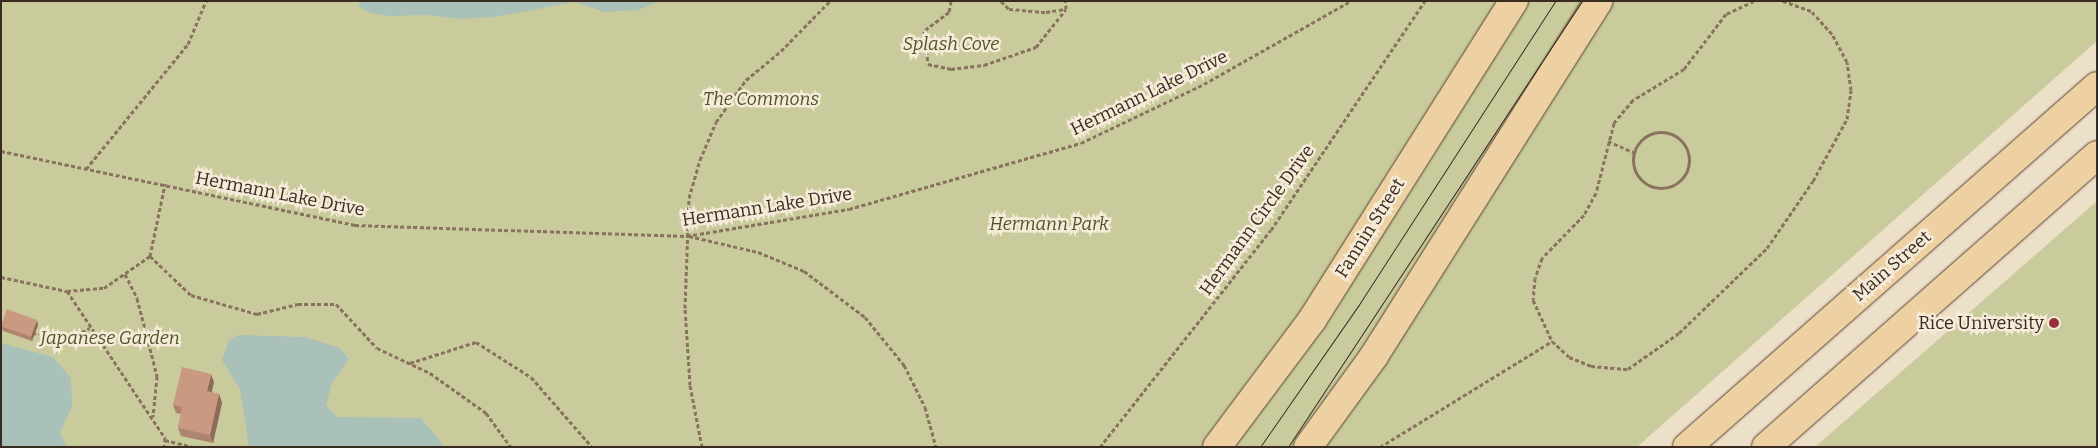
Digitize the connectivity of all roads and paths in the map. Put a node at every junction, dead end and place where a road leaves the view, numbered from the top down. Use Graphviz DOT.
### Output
graph roads {
  1 [pos="206,1"];
  2 [pos="830,1"];
  3 [pos="951,1"];
  4 [pos="1001,1"];
  5 [pos="1065,1"];
  6 [pos="1351,1"];
  7 [pos="1425,1"];
  8 [pos="1514,1"];
  9 [pos="1598,1"];
  10 [pos="1754,1"];
  11 [pos="1783,1"];
  12 [pos="1066,9"];
  13 [pos="2097,86"];
  14 [pos="1608,141"];
  15 [pos="1,151"];
  16 [pos="1635,153"];
  17 [pos="2097,155"];
  18 [pos="86,169"];
  19 [pos="165,184"];
  20 [pos="687,236"];
  21 [pos="150,256"];
  22 [pos="124,273"];
  23 [pos="1,277"];
  24 [pos="67,292"];
  25 [pos="90,328"];
  26 [pos="31,332"];
  27 [pos="1552,341"];
  28 [pos="410,363"];
  29 [pos="152,417"];
  30 [pos="165,440"];
  31 [pos="164,447"];
  32 [pos="194,447"];
  33 [pos="511,447"];
  34 [pos="592,447"];
  35 [pos="702,447"];
  36 [pos="936,447"];
  37 [pos="1100,447"];
  38 [pos="1217,447"];
  39 [pos="1308,447"];
  40 [pos="1380,447"];
  41 [pos="1687,447"];
  42 [pos="1766,447"];
  1 -- 18 [label="path"];
  2 -- 20 [label="path"];
  3 -- 12 [label="path"];
  4 -- 12 [label="path"];
  5 -- 12 [label="path"];
  6 -- 20 [label="path, Hermann Lake Drive"];
  7 -- 37 [label="path, Hermann Circle Drive"];
  8 -- 38 [label="main road, Fannin Street"];
  9 -- 39 [label="main road"];
  10 -- 14 [label="path"];
  11 -- 27 [label="path"];
  13 -- 41 [label="main road, Main Street"];
  14 -- 16 [label="path"];
  14 -- 27 [label="path"];
  15 -- 18 [label="path, Hermann Lake Drive"];
  16 -- 16 [label="path"];
  17 -- 42 [label="main road"];
  18 -- 19 [label="path, Hermann Lake Drive"];
  19 -- 20 [label="path, Hermann Lake Drive"];
  19 -- 21 [label="path"];
  20 -- 35 [label="path"];
  20 -- 36 [label="path"];
  21 -- 22 [label="path"];
  21 -- 28 [label="path"];
  22 -- 24 [label="path"];
  22 -- 29 [label="path"];
  23 -- 24 [label="path"];
  24 -- 25 [label="path"];
  25 -- 26 [label="path"];
  25 -- 29 [label="path"];
  27 -- 40 [label="path"];
  28 -- 33 [label="path"];
  28 -- 34 [label="path"];
  29 -- 30 [label="path"];
  30 -- 31 [label="path"];
  30 -- 32 [label="path"];
}
